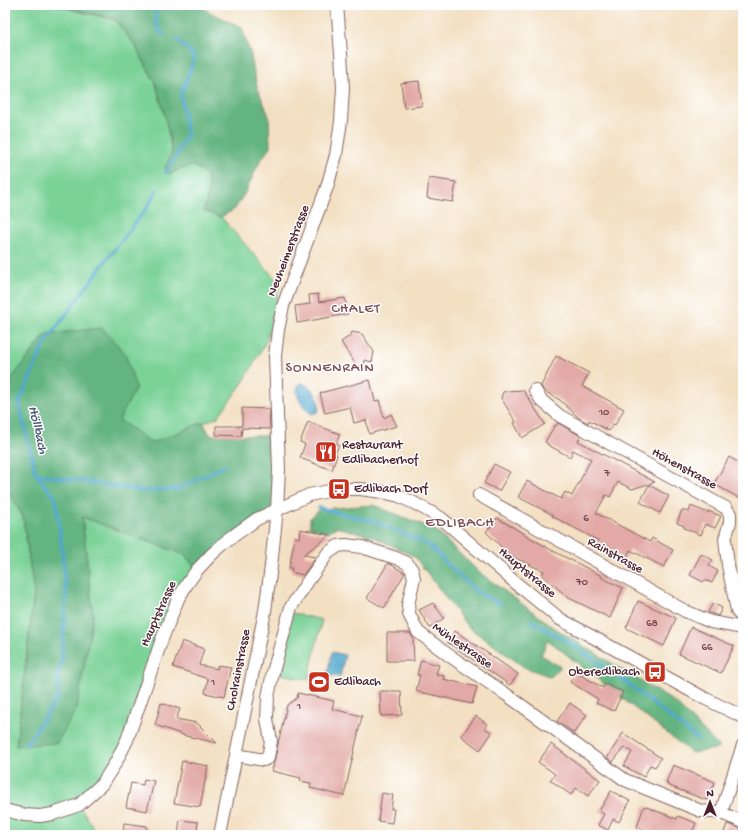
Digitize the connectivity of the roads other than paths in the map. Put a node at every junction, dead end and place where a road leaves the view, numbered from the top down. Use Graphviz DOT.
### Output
graph roads {
  1 [pos="337,5"];
  2 [pos="535,390"];
  3 [pos="479,495"];
  4 [pos="277,509"];
  5 [pos="743,618"];
  6 [pos="743,628"];
  7 [pos="743,717"];
  8 [pos="743,745"];
  9 [pos="236,755"];
  10 [pos="5,810"];
  11 [pos="720,813"];
  12 [pos="743,822"];
  13 [pos="220,835"];
  1 -- 4 [label="street, Neuheimerstrasse"];
  2 -- 5 [label="street, Höhenstrasse"];
  3 -- 6 [label="street, Rainstrasse"];
  4 -- 7 [label="street, Hauptstrasse"];
  4 -- 9 [label="street, Cholrainstrasse"];
  4 -- 10 [label="street, Hauptstrasse"];
  8 -- 11 [label="street"];
  9 -- 11 [label="street, Mühlestrasse"];
  9 -- 13 [label="street, Cholrainstrasse"];
  11 -- 12 [label="street, Mühlestrasse"];
}
